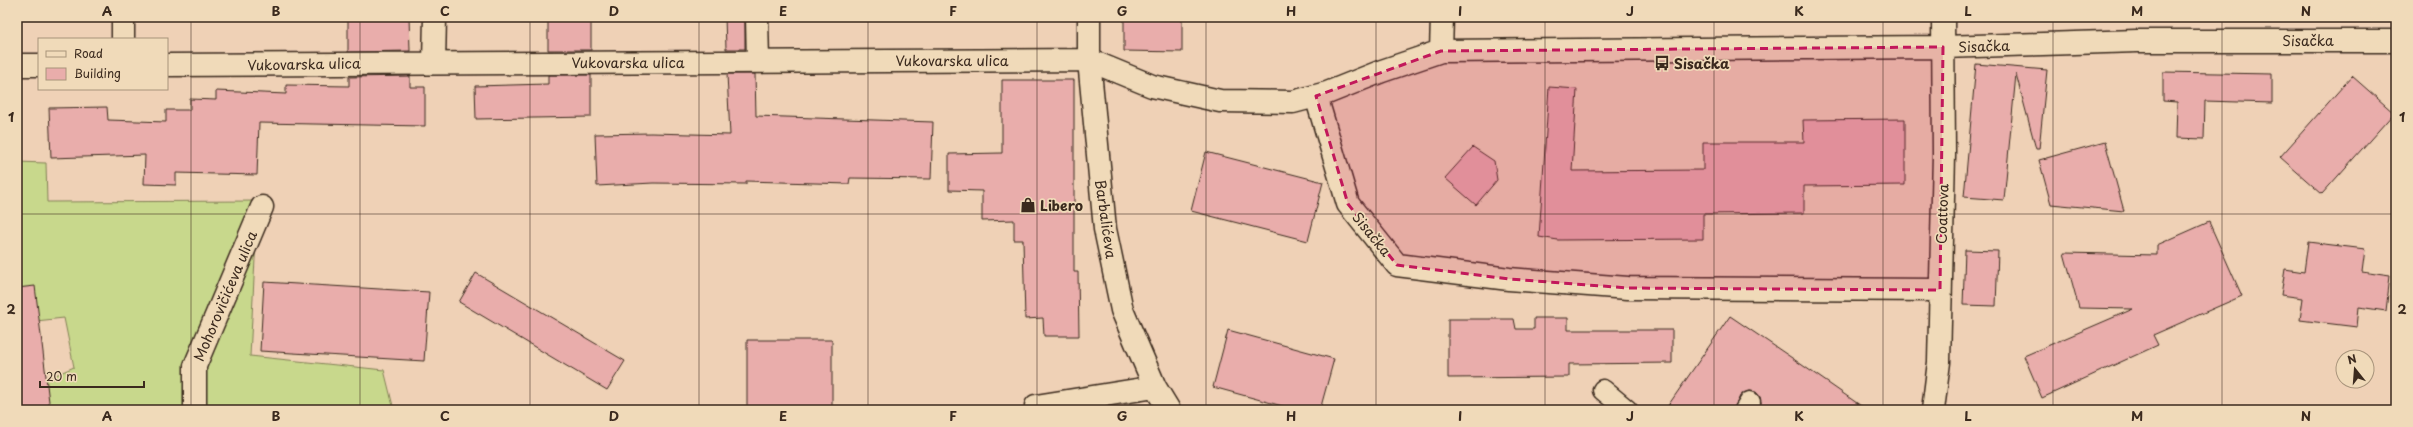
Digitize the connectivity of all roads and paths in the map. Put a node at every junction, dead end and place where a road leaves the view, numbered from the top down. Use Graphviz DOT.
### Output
graph roads {
  1 [pos="123,17"];
  2 [pos="435,17"];
  3 [pos="757,17"];
  4 [pos="1089,17"];
  5 [pos="1442,17"];
  6 [pos="1943,17"];
  7 [pos="123,38"];
  8 [pos="2396,41"];
  9 [pos="1943,47"];
  10 [pos="1441,51"];
  11 [pos="1089,60"];
  12 [pos="758,62"];
  13 [pos="434,63"];
  14 [pos="17,65"];
  15 [pos="38,65"];
  16 [pos="168,65"];
  17 [pos="1316,96"];
  18 [pos="262,207"];
  19 [pos="1940,290"];
  20 [pos="1155,387"];
  21 [pos="1604,390"];
  22 [pos="195,410"];
  23 [pos="1037,410"];
  24 [pos="1169,410"];
  25 [pos="1627,410"];
  26 [pos="1933,410"];
  1 -- 7 [label="street"];
  2 -- 13 [label="street"];
  3 -- 12 [label="street"];
  4 -- 11 [label="street, Barbalićeva"];
  5 -- 10 [label="street"];
  6 -- 9 [label="street, Coattova"];
  8 -- 9 [label="street, Sisačka"];
  9 -- 10 [label="street, Sisačka"];
  9 -- 19 [label="street, Coattova"];
  10 -- 17 [label="street, Sisačka"];
  11 -- 12 [label="street, Vukovarska ulica"];
  11 -- 17 [label="street, Sisačka"];
  11 -- 20 [label="street, Barbalićeva"];
  12 -- 13 [label="street, Vukovarska ulica"];
  13 -- 16 [label="street, Vukovarska ulica"];
  14 -- 15 [label="street"];
  17 -- 19 [label="street, Sisačka"];
  18 -- 22 [label="street, Mohorovičićeva ulica"];
  19 -- 26 [label="street, Coattova"];
  20 -- 23 [label="street"];
  20 -- 24 [label="street, Barbalićeva"];
  21 -- 25 [label="lane"];
}
